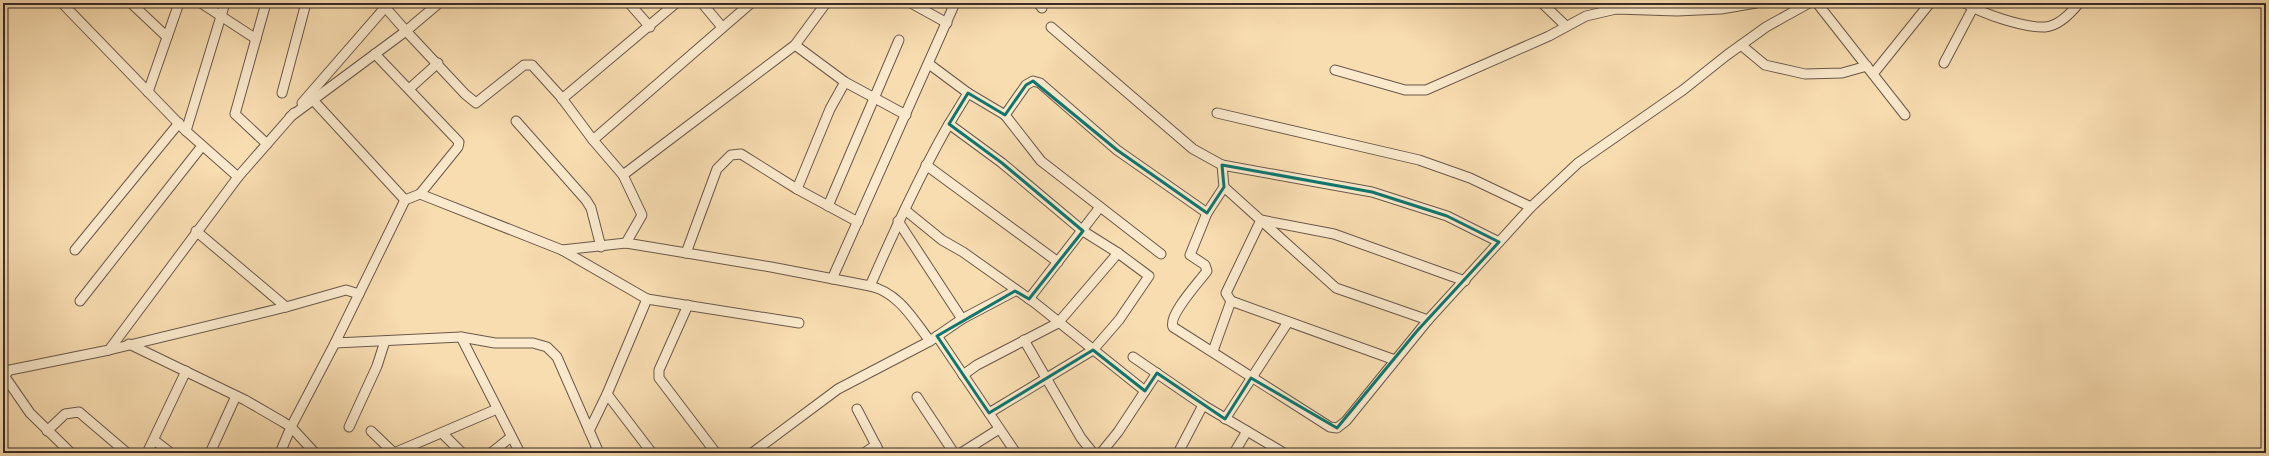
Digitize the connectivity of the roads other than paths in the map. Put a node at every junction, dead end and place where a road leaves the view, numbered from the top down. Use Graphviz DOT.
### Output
graph roads {
  1 [pos="62,3"];
  2 [pos="131,3"];
  3 [pos="179,3"];
  4 [pos="201,3"];
  5 [pos="224,3"];
  6 [pos="266,3"];
  7 [pos="306,3"];
  8 [pos="439,3"];
  9 [pos="629,3"];
  10 [pos="676,3"];
  11 [pos="702,3"];
  12 [pos="751,3"];
  13 [pos="826,3"];
  14 [pos="955,3"];
  15 [pos="1637,3"];
  16 [pos="1756,3"];
  17 [pos="1809,3"];
  18 [pos="1817,3"];
  19 [pos="1930,3"];
  20 [pos="2080,3"];
  21 [pos="913,4"];
  22 [pos="387,5"];
  23 [pos="1547,5"];
  24 [pos="1969,6"];
  25 [pos="1630,9"];
  26 [pos="221,18"];
  27 [pos="947,23"];
  28 [pos="1566,26"];
  29 [pos="650,27"];
  30 [pos="722,27"];
  31 [pos="1051,27"];
  32 [pos="406,31"];
  33 [pos="167,37"];
  34 [pos="256,39"];
  35 [pos="899,40"];
  36 [pos="795,45"];
  37 [pos="1741,45"];
  38 [pos="375,54"];
  39 [pos="438,63"];
  40 [pos="1944,63"];
  41 [pos="929,64"];
  42 [pos="1867,66"];
  43 [pos="1335,70"];
  44 [pos="1873,74"];
  45 [pos="845,82"];
  46 [pos="409,89"];
  47 [pos="148,92"];
  48 [pos="282,93"];
  49 [pos="968,93"];
  50 [pos="873,97"];
  51 [pos="562,99"];
  52 [pos="313,100"];
  53 [pos="1217,113"];
  54 [pos="906,115"];
  55 [pos="1005,115"];
  56 [pos="1905,115"];
  57 [pos="290,117"];
  58 [pos="516,121"];
  59 [pos="179,123"];
  60 [pos="949,124"];
  61 [pos="186,131"];
  62 [pos="593,140"];
  63 [pos="267,144"];
  64 [pos="202,146"];
  65 [pos="926,165"];
  66 [pos="1222,165"];
  67 [pos="623,175"];
  68 [pos="238,177"];
  69 [pos="1224,187"];
  70 [pos="797,189"];
  71 [pos="420,194"];
  72 [pos="405,200"];
  73 [pos="828,206"];
  74 [pos="1100,207"];
  75 [pos="1531,207"];
  76 [pos="905,210"];
  77 [pos="1207,213"];
  78 [pos="1261,220"];
  79 [pos="898,221"];
  80 [pos="858,222"];
  81 [pos="1083,231"];
  82 [pos="196,232"];
  83 [pos="1500,242"];
  84 [pos="626,243"];
  85 [pos="601,247"];
  86 [pos="75,250"];
  87 [pos="562,250"];
  88 [pos="686,253"];
  89 [pos="1118,253"];
  90 [pos="1160,254"];
  91 [pos="1058,262"];
  92 [pos="832,279"];
  93 [pos="1464,281"];
  94 [pos="870,286"];
  95 [pos="1015,291"];
  96 [pos="359,294"];
  97 [pos="647,299"];
  98 [pos="1028,299"];
  99 [pos="80,301"];
  100 [pos="1231,301"];
  101 [pos="688,305"];
  102 [pos="286,308"];
  103 [pos="962,319"];
  104 [pos="1428,320"];
  105 [pos="1288,322"];
  106 [pos="799,323"];
  107 [pos="1058,323"];
  108 [pos="461,337"];
  109 [pos="934,338"];
  110 [pos="1024,340"];
  111 [pos="385,341"];
  112 [pos="335,343"];
  113 [pos="129,344"];
  114 [pos="109,350"];
  115 [pos="1093,350"];
  116 [pos="1213,351"];
  117 [pos="1133,357"];
  118 [pos="1395,360"];
  119 [pos="186,371"];
  120 [pos="1158,373"];
  121 [pos="3,375"];
  122 [pos="963,375"];
  123 [pos="1251,378"];
  124 [pos="1047,379"];
  125 [pos="1145,391"];
  126 [pos="608,394"];
  127 [pos="236,396"];
  128 [pos="917,397"];
  129 [pos="1203,405"];
  130 [pos="497,408"];
  131 [pos="857,409"];
  132 [pos="989,413"];
  133 [pos="1225,419"];
  134 [pos="291,427"];
  135 [pos="350,427"];
  136 [pos="999,429"];
  137 [pos="47,431"];
  138 [pos="371,431"];
  139 [pos="589,431"];
  140 [pos="1247,431"];
  141 [pos="442,433"];
  142 [pos="511,436"];
  143 [pos="154,440"];
  144 [pos="878,449"];
  145 [pos="71,453"];
  146 [pos="127,453"];
  147 [pos="147,453"];
  148 [pos="171,453"];
  149 [pos="210,453"];
  150 [pos="280,453"];
  151 [pos="315,453"];
  152 [pos="394,453"];
  153 [pos="462,453"];
  154 [pos="491,453"];
  155 [pos="520,453"];
  156 [pos="599,453"];
  157 [pos="652,453"];
  158 [pos="716,453"];
  159 [pos="752,453"];
  160 [pos="864,453"];
  161 [pos="954,453"];
  162 [pos="962,453"];
  163 [pos="1016,453"];
  164 [pos="1093,453"];
  165 [pos="1101,453"];
  166 [pos="1178,453"];
  167 [pos="1234,453"];
  168 [pos="1284,453"];
  1 -- 47 [label="street"];
  2 -- 33 [label="street"];
  3 -- 33 [label="street"];
  4 -- 26 [label="street"];
  5 -- 26 [label="street"];
  6 -- 34 [label="street"];
  7 -- 48 [label="street"];
  8 -- 32 [label="street"];
  9 -- 29 [label="street"];
  10 -- 29 [label="street"];
  11 -- 30 [label="street"];
  12 -- 30 [label="street"];
  13 -- 36 [label="street"];
  14 -- 27 [label="street"];
  15 -- 25 [label="street"];
  16 -- 25 [label="street"];
  17 -- 37 [label="street"];
  18 -- 42 [label="street"];
  19 -- 44 [label="street"];
  20 -- 24 [label="street"];
  21 -- 27 [label="street"];
  22 -- 32 [label="street"];
  22 -- 57 [label="street"];
  23 -- 28 [label="street"];
  24 -- 40 [label="street"];
  25 -- 28 [label="street"];
  26 -- 34 [label="street"];
  26 -- 61 [label="street"];
  27 -- 41 [label="street"];
  28 -- 43 [label="street"];
  29 -- 51 [label="street"];
  30 -- 62 [label="street"];
  31 -- 66 [label="street"];
  32 -- 38 [label="street"];
  32 -- 39 [label="street"];
  33 -- 47 [label="street"];
  34 -- 63 [label="street"];
  35 -- 50 [label="street"];
  36 -- 45 [label="street"];
  36 -- 67 [label="street"];
  37 -- 42 [label="street"];
  37 -- 75 [label="street"];
  38 -- 46 [label="street"];
  38 -- 52 [label="street"];
  39 -- 46 [label="street"];
  39 -- 51 [label="street"];
  41 -- 49 [label="street"];
  41 -- 54 [label="street"];
  42 -- 44 [label="street"];
  44 -- 56 [label="street"];
  45 -- 50 [label="street"];
  45 -- 70 [label="street"];
  46 -- 71 [label="street"];
  47 -- 59 [label="street"];
  49 -- 55 [label="street"];
  49 -- 60 [label="street"];
  50 -- 54 [label="street"];
  50 -- 73 [label="street"];
  51 -- 62 [label="street"];
  52 -- 57 [label="street"];
  52 -- 72 [label="street"];
  53 -- 75 [label="street"];
  54 -- 80 [label="street"];
  55 -- 74 [label="street"];
  55 -- 77 [label="street"];
  57 -- 63 [label="street"];
  58 -- 85 [label="street"];
  59 -- 61 [label="street"];
  59 -- 86 [label="street"];
  60 -- 65 [label="street"];
  60 -- 81 [label="street"];
  61 -- 64 [label="street"];
  62 -- 67 [label="street"];
  63 -- 68 [label="street"];
  64 -- 68 [label="street"];
  64 -- 99 [label="street"];
  65 -- 76 [label="street"];
  65 -- 91 [label="street"];
  66 -- 69 [label="street"];
  66 -- 83 [label="street"];
  67 -- 84 [label="street"];
  68 -- 82 [label="street"];
  69 -- 77 [label="street"];
  69 -- 78 [label="street"];
  70 -- 73 [label="street"];
  70 -- 88 [label="street"];
  71 -- 72 [label="street"];
  71 -- 87 [label="street"];
  72 -- 96 [label="street"];
  73 -- 80 [label="street"];
  74 -- 81 [label="street"];
  74 -- 90 [label="street"];
  75 -- 83 [label="street"];
  76 -- 79 [label="street"];
  76 -- 95 [label="street"];
  77 -- 116 [label="street"];
  78 -- 93 [label="street"];
  78 -- 100 [label="street"];
  78 -- 104 [label="street"];
  79 -- 94 [label="street"];
  79 -- 103 [label="street"];
  80 -- 92 [label="street"];
  81 -- 89 [label="street"];
  81 -- 91 [label="street"];
  82 -- 102 [label="street"];
  82 -- 114 [label="street"];
  83 -- 93 [label="street"];
  84 -- 85 [label="street"];
  84 -- 88 [label="street"];
  85 -- 87 [label="street"];
  87 -- 97 [label="street"];
  88 -- 92 [label="street"];
  89 -- 107 [label="street"];
  89 -- 115 [label="street"];
  91 -- 98 [label="street"];
  92 -- 94 [label="street"];
  93 -- 104 [label="street"];
  94 -- 109 [label="street"];
  95 -- 98 [label="street"];
  95 -- 103 [label="street"];
  96 -- 102 [label="street"];
  96 -- 112 [label="street"];
  97 -- 101 [label="street"];
  97 -- 126 [label="street"];
  98 -- 107 [label="street"];
  100 -- 105 [label="street"];
  100 -- 116 [label="street"];
  101 -- 106 [label="street"];
  101 -- 158 [label="street"];
  102 -- 113 [label="street"];
  103 -- 109 [label="street"];
  104 -- 118 [label="street"];
  105 -- 118 [label="street"];
  105 -- 123 [label="street"];
  107 -- 110 [label="street"];
  107 -- 115 [label="street"];
  108 -- 111 [label="street"];
  108 -- 130 [label="street"];
  108 -- 139 [label="street"];
  109 -- 122 [label="street"];
  109 -- 159 [label="street"];
  110 -- 122 [label="street"];
  110 -- 124 [label="street"];
  111 -- 112 [label="street"];
  111 -- 135 [label="street"];
  112 -- 134 [label="street"];
  113 -- 114 [label="street"];
  113 -- 119 [label="street"];
  114 -- 121 [label="street"];
  115 -- 124 [label="street"];
  115 -- 125 [label="street"];
  116 -- 123 [label="street"];
  117 -- 120 [label="street"];
  118 -- 123 [label="street"];
  119 -- 127 [label="street"];
  119 -- 143 [label="street"];
  120 -- 125 [label="street"];
  120 -- 129 [label="street"];
  121 -- 137 [label="street"];
  122 -- 132 [label="street"];
  123 -- 133 [label="street"];
  124 -- 132 [label="street"];
  124 -- 164 [label="street"];
  125 -- 165 [label="street"];
  126 -- 139 [label="street"];
  126 -- 157 [label="street"];
  127 -- 134 [label="street"];
  127 -- 149 [label="street"];
  128 -- 161 [label="street"];
  129 -- 133 [label="street"];
  129 -- 166 [label="street"];
  130 -- 141 [label="street"];
  130 -- 142 [label="street"];
  131 -- 144 [label="street"];
  132 -- 136 [label="street"];
  133 -- 140 [label="street"];
  134 -- 150 [label="street"];
  134 -- 151 [label="street"];
  136 -- 162 [label="street"];
  136 -- 163 [label="street"];
  137 -- 145 [label="street"];
  137 -- 146 [label="street"];
  138 -- 152 [label="street"];
  139 -- 156 [label="street"];
  140 -- 167 [label="street"];
  140 -- 168 [label="street"];
  141 -- 152 [label="street"];
  141 -- 153 [label="street"];
  142 -- 154 [label="street"];
  142 -- 155 [label="street"];
  143 -- 147 [label="street"];
  143 -- 148 [label="street"];
  144 -- 160 [label="street"];
}
